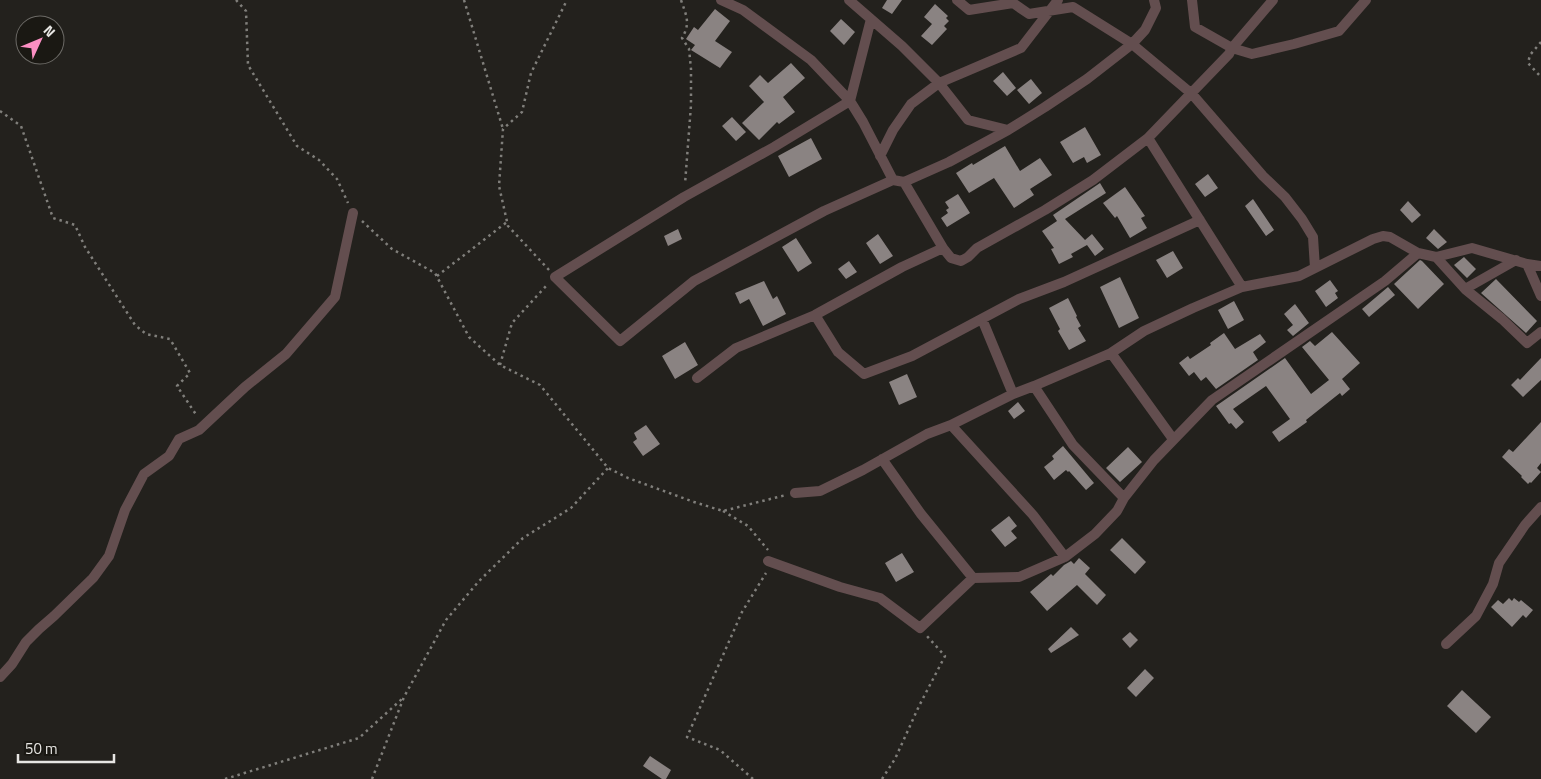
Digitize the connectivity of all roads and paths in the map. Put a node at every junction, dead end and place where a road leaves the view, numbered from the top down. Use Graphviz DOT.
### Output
graph roads {
  1 [pos="236,0"];
  2 [pos="464,0"];
  3 [pos="567,0"];
  4 [pos="681,0"];
  5 [pos="721,0"];
  6 [pos="850,0"];
  7 [pos="957,0"];
  8 [pos="1058,0"];
  9 [pos="1154,0"];
  10 [pos="1192,0"];
  11 [pos="1273,0"];
  12 [pos="1366,0"];
  13 [pos="1011,2"];
  14 [pos="1047,12"];
  15 [pos="871,19"];
  16 [pos="1541,42"];
  17 [pos="1132,44"];
  18 [pos="1232,48"];
  19 [pos="1541,77"];
  20 [pos="939,83"];
  21 [pos="1192,94"];
  22 [pos="850,101"];
  23 [pos="0,111"];
  24 [pos="503,129"];
  25 [pos="1008,130"];
  26 [pos="1148,138"];
  27 [pos="880,156"];
  28 [pos="893,180"];
  29 [pos="904,182"];
  30 [pos="684,196"];
  31 [pos="353,213"];
  32 [pos="1200,220"];
  33 [pos="507,222"];
  34 [pos="943,248"];
  35 [pos="1418,253"];
  36 [pos="1436,257"];
  37 [pos="1516,260"];
  38 [pos="1527,264"];
  39 [pos="1541,266"];
  40 [pos="1316,268"];
  41 [pos="437,276"];
  42 [pos="555,277"];
  43 [pos="1242,287"];
  44 [pos="1465,289"];
  45 [pos="1541,296"];
  46 [pos="815,314"];
  47 [pos="982,319"];
  48 [pos="1541,332"];
  49 [pos="1112,353"];
  50 [pos="500,365"];
  51 [pos="697,378"];
  52 [pos="1034,386"];
  53 [pos="1013,394"];
  54 [pos="204,426"];
  55 [pos="951,426"];
  56 [pos="1172,440"];
  57 [pos="882,459"];
  58 [pos="608,468"];
  59 [pos="795,493"];
  60 [pos="1124,498"];
  61 [pos="1541,508"];
  62 [pos="723,510"];
  63 [pos="1066,557"];
  64 [pos="768,561"];
  65 [pos="973,578"];
  66 [pos="920,628"];
  67 [pos="1446,644"];
  68 [pos="0,677"];
  69 [pos="404,696"];
  70 [pos="225,779"];
  71 [pos="372,779"];
  72 [pos="753,779"];
  73 [pos="882,779"];
  1 -- 31 [label="path"];
  2 -- 24 [label="path"];
  3 -- 24 [label="path"];
  4 -- 30 [label="path"];
  5 -- 22 [label="street"];
  6 -- 15 [label="street"];
  7 -- 13 [label="street"];
  8 -- 14 [label="street"];
  9 -- 17 [label="street"];
  10 -- 18 [label="street"];
  11 -- 18 [label="street"];
  12 -- 18 [label="street"];
  13 -- 14 [label="street"];
  14 -- 17 [label="street"];
  14 -- 20 [label="street"];
  15 -- 20 [label="street"];
  15 -- 22 [label="street"];
  16 -- 19 [label="path"];
  17 -- 21 [label="street"];
  17 -- 25 [label="street"];
  18 -- 21 [label="street"];
  20 -- 25 [label="street"];
  20 -- 27 [label="street"];
  21 -- 26 [label="street"];
  21 -- 40 [label="street"];
  22 -- 27 [label="street"];
  22 -- 30 [label="street"];
  23 -- 54 [label="path"];
  24 -- 33 [label="path"];
  25 -- 29 [label="street"];
  26 -- 32 [label="street"];
  26 -- 34 [label="street"];
  27 -- 28 [label="street"];
  28 -- 29 [label="street"];
  28 -- 42 [label="street"];
  29 -- 34 [label="street"];
  30 -- 42 [label="street"];
  31 -- 41 [label="path"];
  31 -- 54 [label="street"];
  32 -- 43 [label="street"];
  32 -- 47 [label="street"];
  33 -- 41 [label="path"];
  33 -- 42 [label="path"];
  34 -- 46 [label="street"];
  35 -- 36 [label="street"];
  35 -- 40 [label="street"];
  35 -- 56 [label="street"];
  36 -- 37 [label="street"];
  36 -- 44 [label="street"];
  37 -- 38 [label="street"];
  37 -- 44 [label="street"];
  38 -- 39 [label="street"];
  38 -- 45 [label="street"];
  40 -- 43 [label="street"];
  41 -- 50 [label="path"];
  42 -- 50 [label="path"];
  43 -- 49 [label="street"];
  44 -- 48 [label="street"];
  46 -- 47 [label="street"];
  46 -- 51 [label="street"];
  47 -- 53 [label="street"];
  49 -- 52 [label="street"];
  49 -- 56 [label="street"];
  50 -- 58 [label="path"];
  52 -- 53 [label="street"];
  52 -- 60 [label="street"];
  53 -- 55 [label="street"];
  54 -- 68 [label="street"];
  55 -- 57 [label="street"];
  55 -- 63 [label="street"];
  56 -- 60 [label="street"];
  57 -- 59 [label="street"];
  57 -- 65 [label="street"];
  58 -- 62 [label="path"];
  58 -- 69 [label="path"];
  59 -- 62 [label="path"];
  60 -- 63 [label="street"];
  61 -- 67 [label="street"];
  62 -- 64 [label="path"];
  63 -- 65 [label="street"];
  64 -- 66 [label="street"];
  64 -- 72 [label="path"];
  65 -- 66 [label="street"];
  66 -- 73 [label="path"];
  69 -- 70 [label="path"];
  69 -- 71 [label="path"];
}
